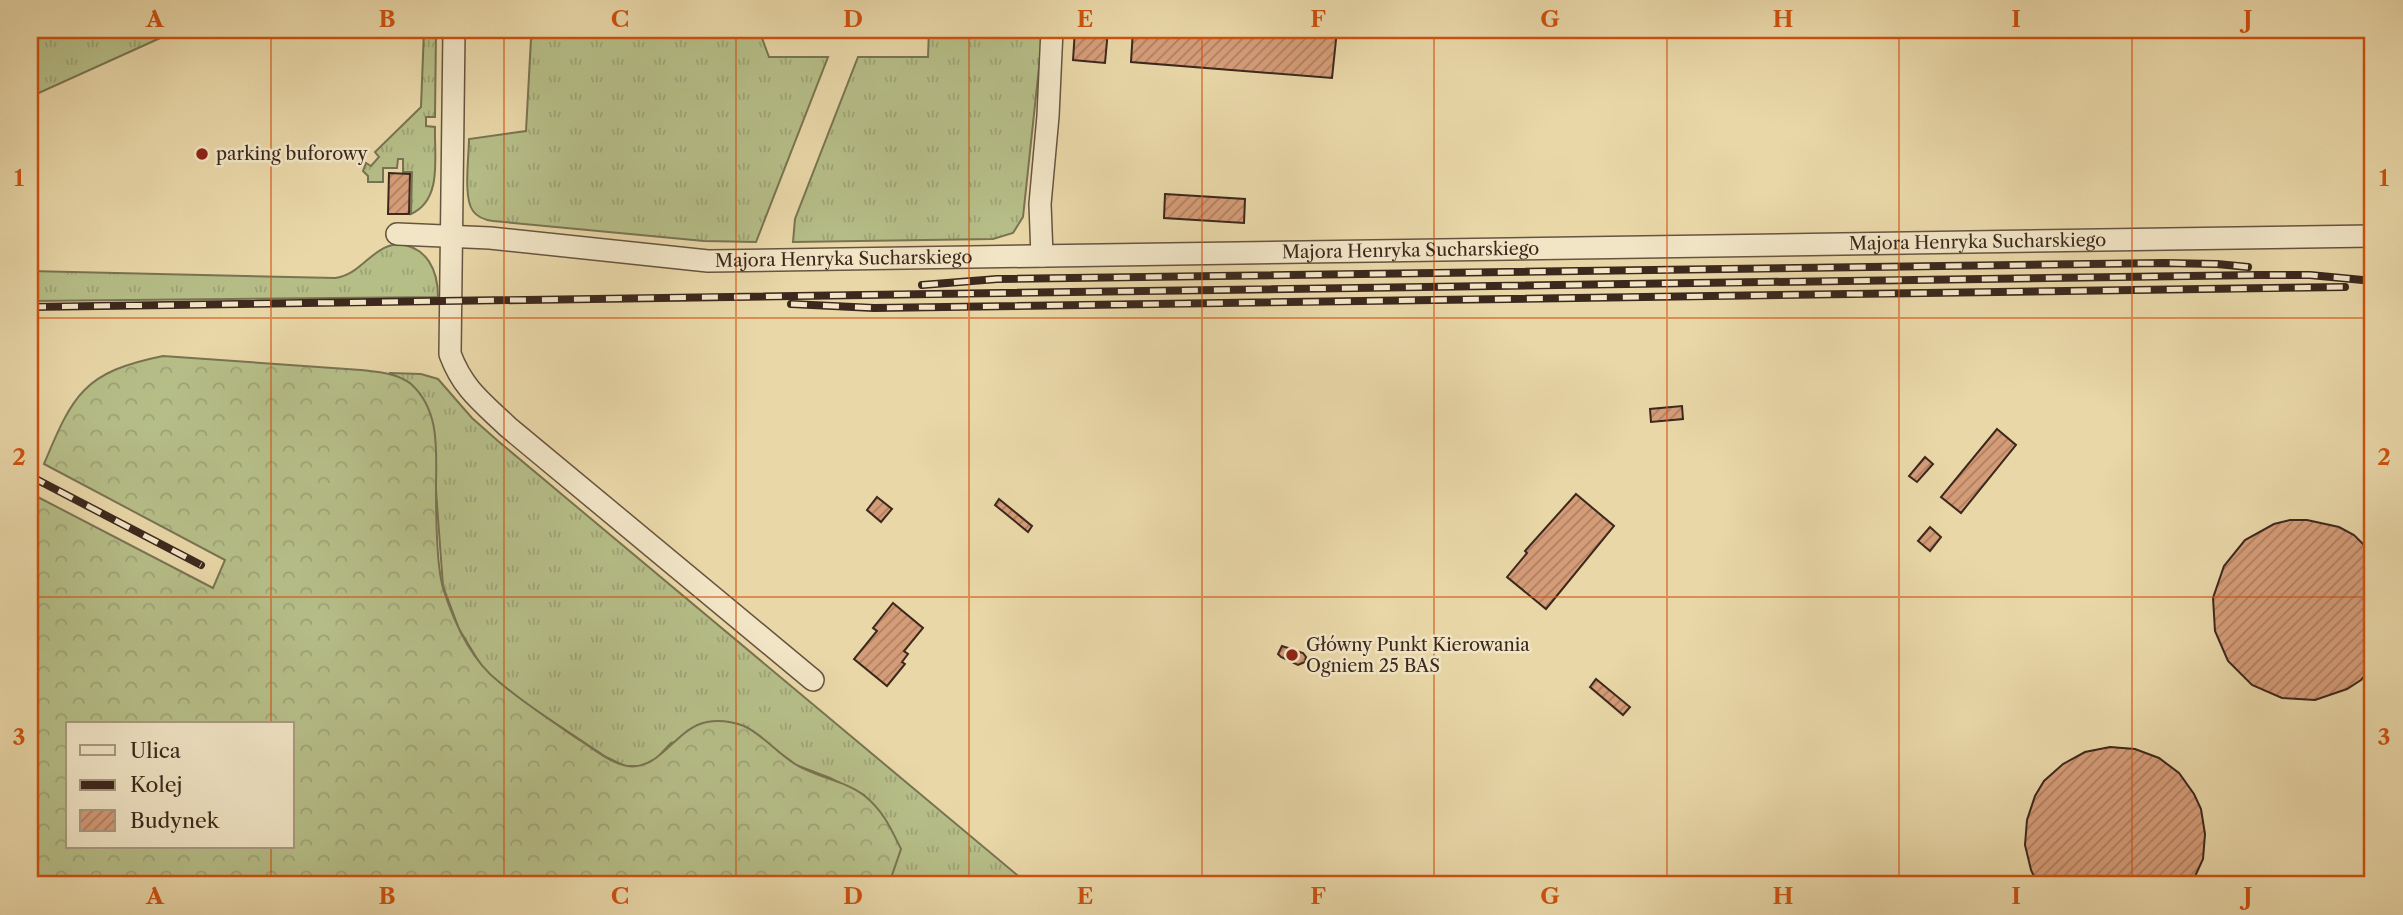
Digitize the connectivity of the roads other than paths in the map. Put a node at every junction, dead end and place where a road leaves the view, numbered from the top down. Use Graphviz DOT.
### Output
graph roads {
  1 [pos="454,30"];
  2 [pos="1052,30"];
  3 [pos="397,234"];
  4 [pos="450,236"];
  5 [pos="2373,236"];
  6 [pos="1042,256"];
  7 [pos="813,680"];
  1 -- 4 [label="street"];
  2 -- 6 [label="street"];
  3 -- 4 [label="street, Majora Henryka Sucharskiego"];
  4 -- 6 [label="street, Majora Henryka Sucharskiego"];
  4 -- 7 [label="street"];
  5 -- 6 [label="street, Majora Henryka Sucharskiego"];
}
